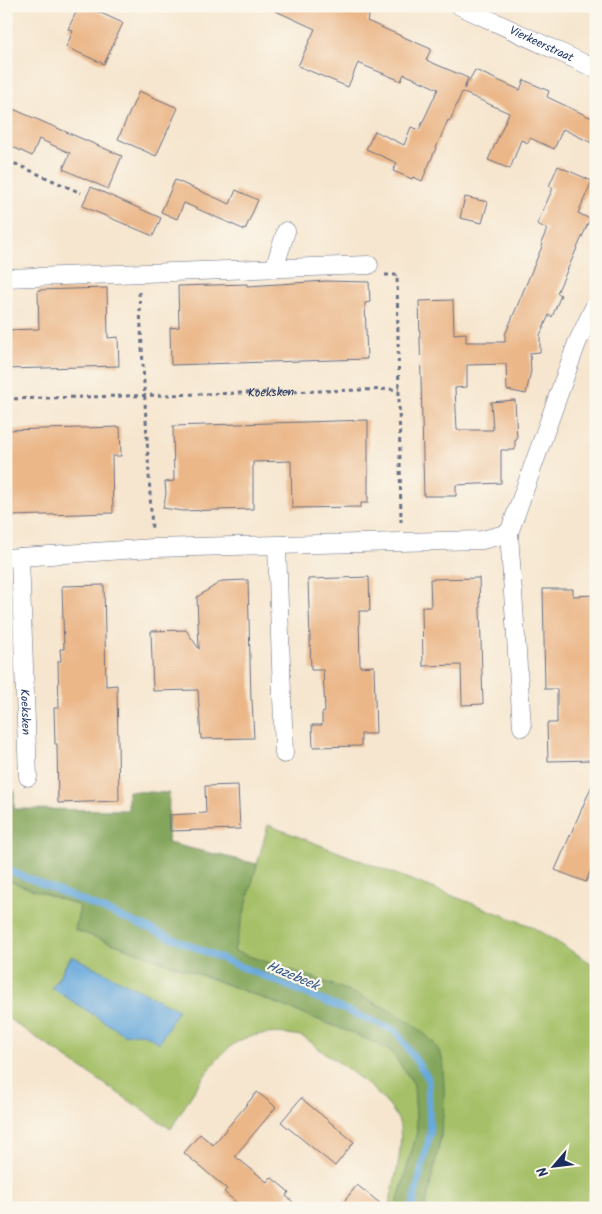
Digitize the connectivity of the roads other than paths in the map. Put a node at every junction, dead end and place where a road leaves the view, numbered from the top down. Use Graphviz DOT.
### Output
graph roads {
  1 [pos="460,6"];
  2 [pos="596,69"];
  3 [pos="286,231"];
  4 [pos="369,265"];
  5 [pos="274,268"];
  6 [pos="6,278"];
  7 [pos="596,303"];
  8 [pos="509,532"];
  9 [pos="276,546"];
  10 [pos="13,557"];
  11 [pos="522,727"];
  12 [pos="284,754"];
  13 [pos="28,777"];
  1 -- 2 [label="street, Vierkeerstraat"];
  3 -- 5 [label="street"];
  4 -- 5 [label="street"];
  5 -- 6 [label="street"];
  7 -- 8 [label="street"];
  8 -- 9 [label="street, Koeksken"];
  8 -- 11 [label="street"];
  9 -- 10 [label="street, Koeksken"];
  9 -- 12 [label="street"];
  10 -- 13 [label="street, Koeksken"];
}
